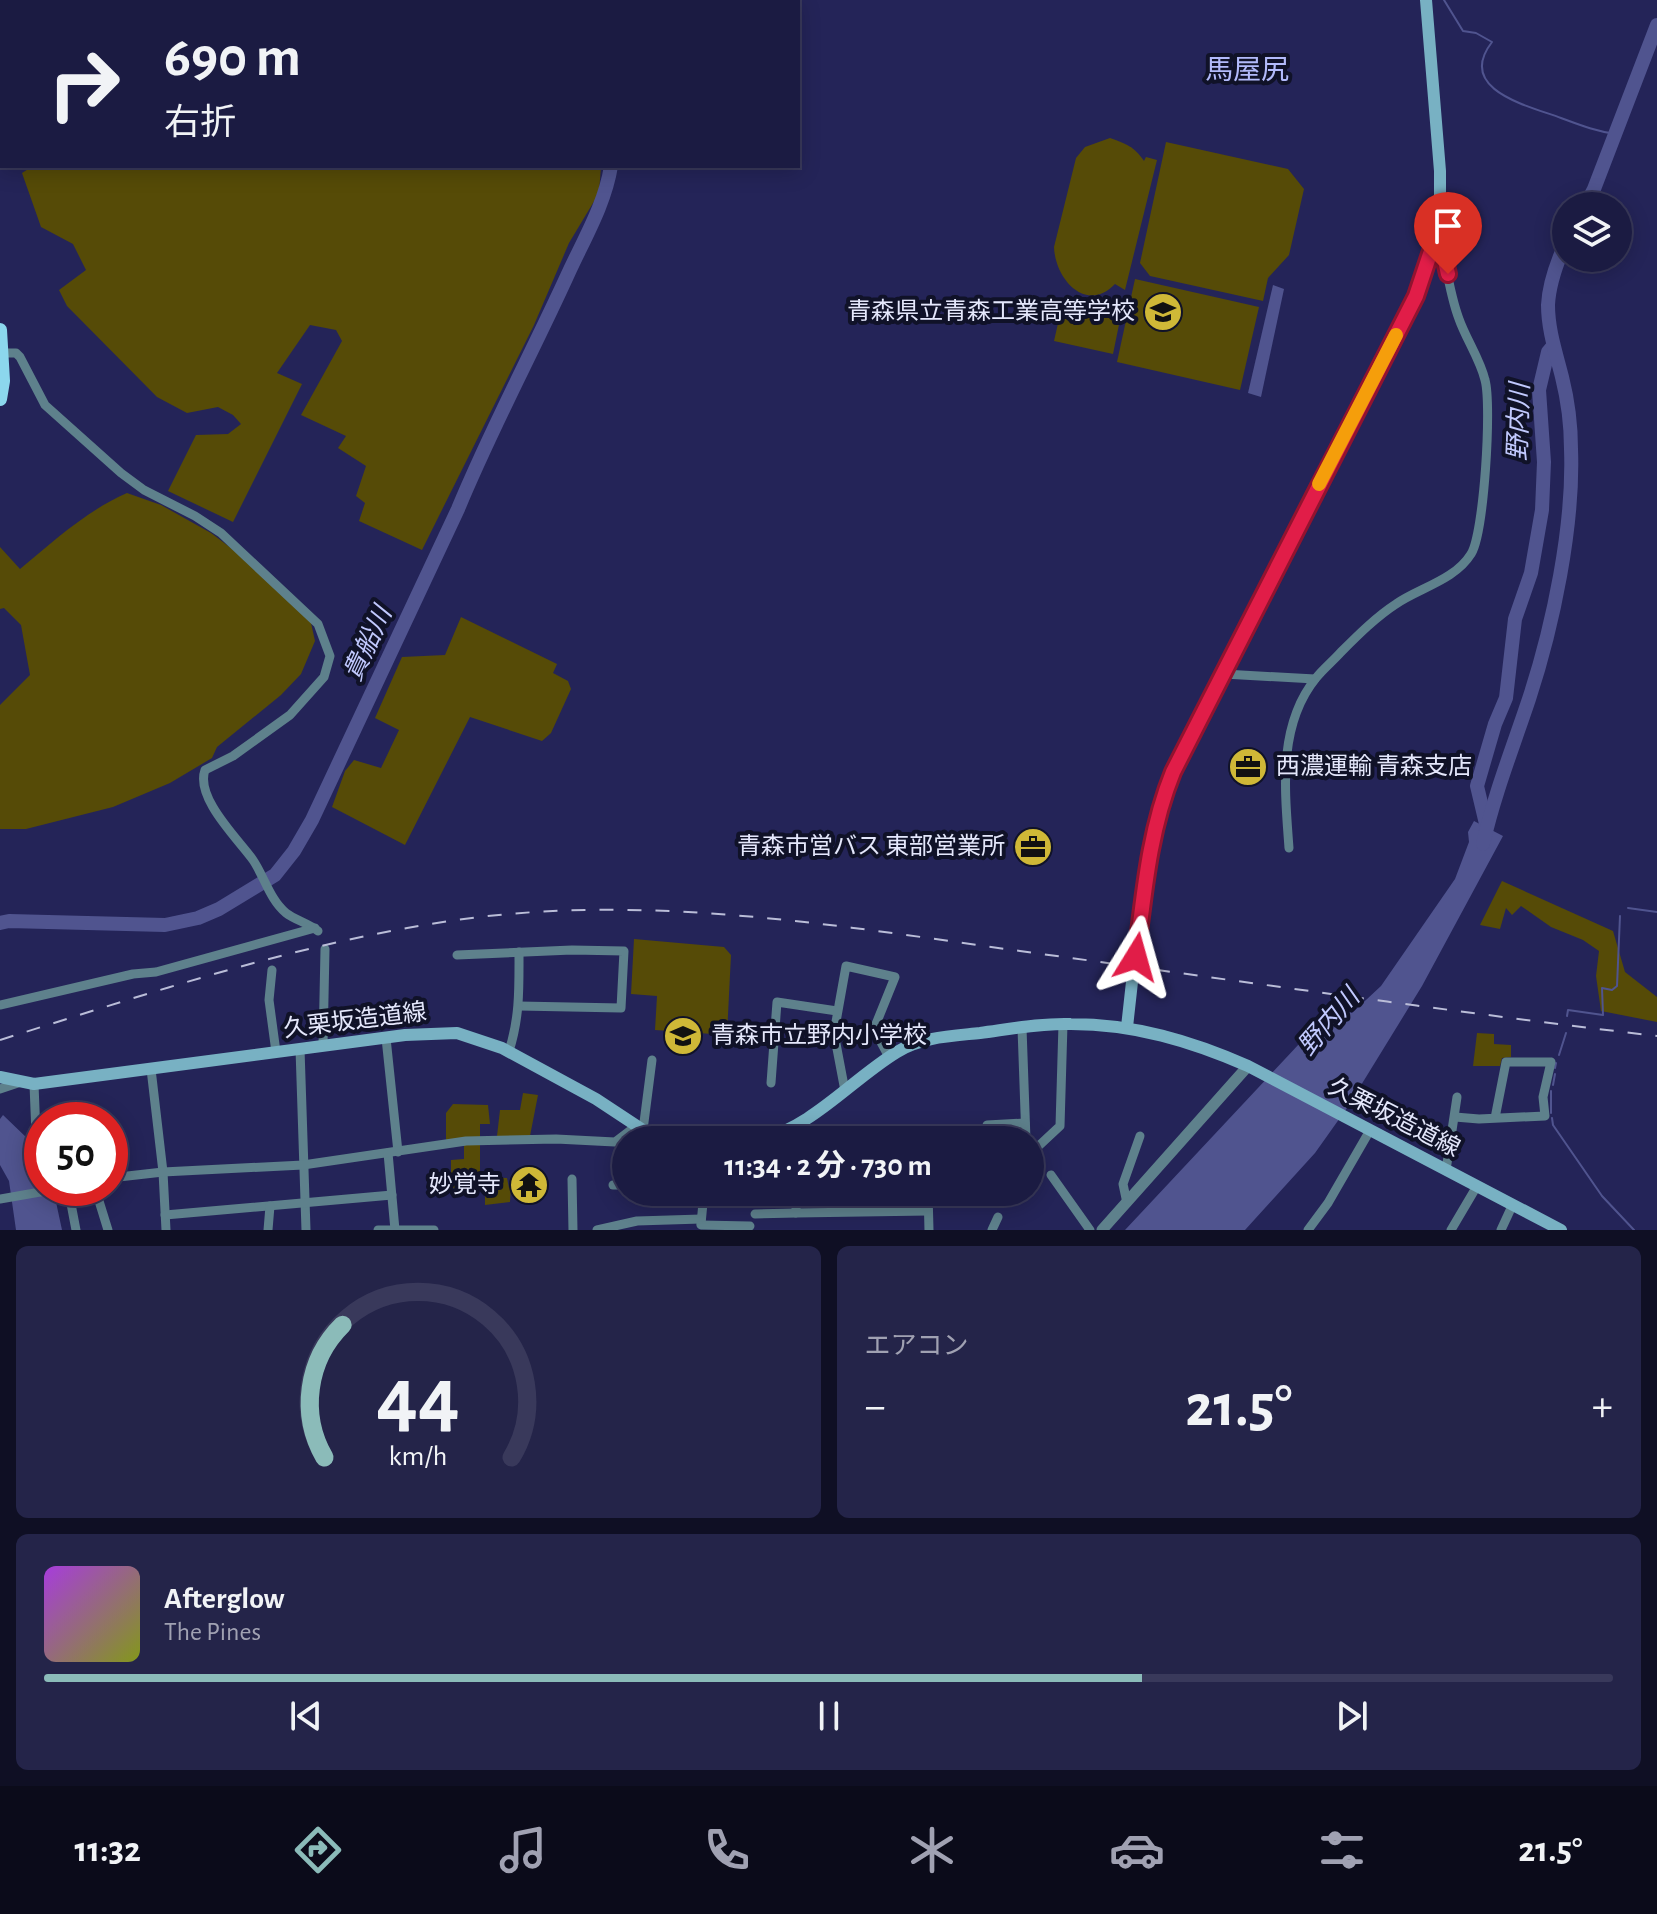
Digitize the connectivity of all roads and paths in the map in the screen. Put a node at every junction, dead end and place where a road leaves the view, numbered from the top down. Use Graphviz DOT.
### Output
graph roads {
  1 [pos="1426,0"];
  2 [pos="1438,230"];
  3 [pos="0,330"];
  4 [pos="3,353"];
  5 [pos="0,399"];
  6 [pos="1224,674"];
  7 [pos="1315,679"];
  8 [pos="1289,848"];
  9 [pos="325,949"];
  10 [pos="519,952"];
  11 [pos="457,955"];
  12 [pos="1136,957"];
  13 [pos="272,970"];
  14 [pos="1133,973"];
  15 [pos="0,1005"];
  16 [pos="519,1006"];
  17 [pos="837,1011"];
  18 [pos="1063,1024"];
  19 [pos="1127,1027"];
  20 [pos="1022,1028"];
  21 [pos="386,1038"];
  22 [pos="323,1046"];
  23 [pos="300,1049"];
  24 [pos="509,1051"];
  25 [pos="276,1052"];
  26 [pos="889,1057"];
  27 [pos="652,1060"];
  28 [pos="1253,1068"];
  29 [pos="151,1069"];
  30 [pos="0,1077"];
  31 [pos="18,1083"];
  32 [pos="771,1083"];
  33 [pos="34,1084"];
  34 [pos="0,1089"];
  35 [pos="845,1091"];
  36 [pos="1457,1097"];
  37 [pos="35,1102"];
  38 [pos="1455,1117"];
  39 [pos="1495,1118"];
  40 [pos="1025,1123"];
  41 [pos="987,1125"];
  42 [pos="636,1126"];
  43 [pos="639,1126"];
  44 [pos="792,1126"];
  45 [pos="1025,1126"];
  46 [pos="1369,1132"];
  47 [pos="1140,1136"];
  48 [pos="1044,1141"];
  49 [pos="612,1142"];
  50 [pos="393,1152"];
  51 [pos="303,1165"];
  52 [pos="1446,1170"];
  53 [pos="163,1172"];
  54 [pos="1051,1175"];
  55 [pos="128,1176"];
  56 [pos="572,1179"];
  57 [pos="1477,1186"];
  58 [pos="24,1195"];
  59 [pos="392,1195"];
  60 [pos="4,1199"];
  61 [pos="306,1202"];
  62 [pos="1127,1203"];
  63 [pos="1513,1204"];
  64 [pos="69,1206"];
  65 [pos="101,1206"];
  66 [pos="270,1206"];
  67 [pos="796,1206"];
  68 [pos="928,1206"];
  69 [pos="928,1211"];
  70 [pos="796,1213"];
  71 [pos="755,1214"];
  72 [pos="165,1215"];
  73 [pos="998,1217"];
  74 [pos="701,1225"];
  75 [pos="750,1226"];
  76 [pos="76,1230"];
  77 [pos="108,1230"];
  78 [pos="166,1230"];
  79 [pos="268,1230"];
  80 [pos="306,1230"];
  81 [pos="378,1230"];
  82 [pos="395,1230"];
  83 [pos="434,1230"];
  84 [pos="573,1230"];
  85 [pos="597,1230"];
  86 [pos="929,1230"];
  87 [pos="992,1230"];
  88 [pos="1090,1230"];
  89 [pos="1102,1230"];
  90 [pos="1308,1230"];
  91 [pos="1451,1230"];
  92 [pos="1501,1230"];
  93 [pos="1561,1230"];
  1 -- 2 [label="main road"];
  2 -- 6 [label="main road"];
  2 -- 7 [label="street"];
  3 -- 4 [label="main road"];
  4 -- 5 [label="main road"];
  4 -- 15 [label="street"];
  6 -- 7 [label="street"];
  6 -- 12 [label="main road"];
  7 -- 8 [label="street"];
  9 -- 22 [label="street"];
  10 -- 11 [label="street"];
  10 -- 16 [label="street"];
  10 -- 16 [label="street"];
  13 -- 25 [label="street"];
  14 -- 19 [label="main road"];
  16 -- 24 [label="street"];
  17 -- 26 [label="street"];
  17 -- 32 [label="street"];
  17 -- 35 [label="street"];
  18 -- 19 [label="main road, 久栗坂造道線"];
  18 -- 20 [label="main road, 久栗坂造道線"];
  18 -- 48 [label="street"];
  19 -- 28 [label="main road, 久栗坂造道線"];
  20 -- 26 [label="main road, 久栗坂造道線"];
  20 -- 40 [label="street"];
  21 -- 22 [label="main road, 久栗坂造道線"];
  21 -- 24 [label="main road, 久栗坂造道線"];
  21 -- 50 [label="street"];
  22 -- 23 [label="main road, 久栗坂造道線"];
  23 -- 25 [label="main road, 久栗坂造道線"];
  23 -- 51 [label="street"];
  24 -- 42 [label="main road, 久栗坂造道線"];
  25 -- 29 [label="main road, 久栗坂造道線"];
  26 -- 35 [label="main road, 久栗坂造道線"];
  27 -- 43 [label="street"];
  28 -- 46 [label="main road, 久栗坂造道線"];
  28 -- 62 [label="street"];
  29 -- 33 [label="main road, 久栗坂造道線"];
  29 -- 53 [label="street"];
  30 -- 31 [label="main road, 久栗坂造道線"];
  31 -- 33 [label="main road, 久栗坂造道線"];
  31 -- 34 [label="street"];
  33 -- 37 [label="street"];
  35 -- 44 [label="main road, 久栗坂造道線"];
  36 -- 38 [label="street"];
  38 -- 39 [label="street"];
  38 -- 52 [label="street"];
  39 -- 39 [label="street"];
  40 -- 41 [label="street"];
  40 -- 45 [label="street"];
  46 -- 52 [label="main road, 久栗坂造道線"];
  46 -- 90 [label="street"];
  47 -- 62 [label="street"];
  49 -- 50 [label="street"];
  50 -- 51 [label="street"];
  50 -- 59 [label="street"];
  51 -- 53 [label="street"];
  51 -- 61 [label="street"];
  52 -- 57 [label="main road, 久栗坂造道線"];
  53 -- 55 [label="street"];
  53 -- 72 [label="street"];
  54 -- 88 [label="street"];
  56 -- 84 [label="street"];
  57 -- 63 [label="main road, 久栗坂造道線"];
  57 -- 91 [label="street"];
  58 -- 60 [label="street"];
  59 -- 61 [label="street"];
  59 -- 82 [label="street"];
  61 -- 66 [label="street"];
  61 -- 80 [label="street"];
  62 -- 89 [label="street"];
  63 -- 92 [label="street"];
  63 -- 93 [label="main road, 久栗坂造道線"];
  64 -- 76 [label="street"];
  65 -- 77 [label="street"];
  66 -- 72 [label="street"];
  66 -- 79 [label="street"];
  67 -- 70 [label="street"];
  68 -- 69 [label="street"];
  69 -- 70 [label="street"];
  69 -- 86 [label="street"];
  70 -- 71 [label="street"];
  72 -- 78 [label="street"];
  73 -- 87 [label="street"];
  74 -- 75 [label="street"];
  74 -- 85 [label="street"];
  81 -- 82 [label="street"];
  82 -- 83 [label="street"];
}
